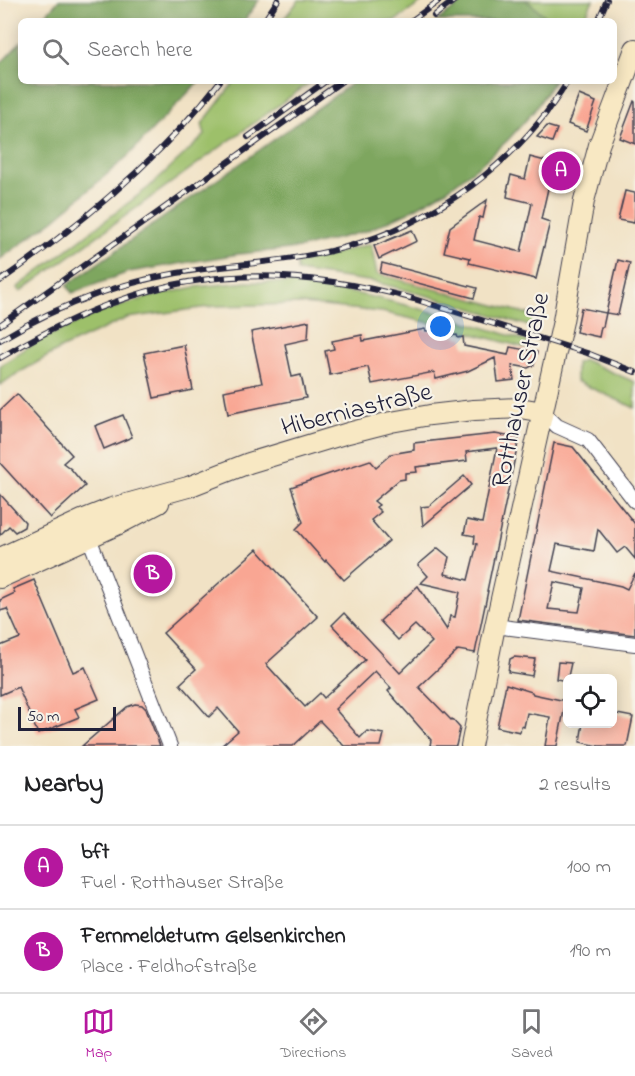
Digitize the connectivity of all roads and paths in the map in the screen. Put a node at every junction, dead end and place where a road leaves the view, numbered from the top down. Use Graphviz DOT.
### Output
graph roads {
  1 [pos="635,49"];
  2 [pos="543,412"];
  3 [pos="635,501"];
  4 [pos="86,529"];
  5 [pos="0,558"];
  6 [pos="0,578"];
  7 [pos="495,626"];
  8 [pos="635,644"];
  9 [pos="170,746"];
  10 [pos="471,746"];
  1 -- 2 [label="main road, Rotthauser Straße"];
  2 -- 3 [label="street"];
  2 -- 4 [label="main road, Hiberniastraße"];
  2 -- 7 [label="main road, Rotthauser Straße"];
  4 -- 5 [label="main road, Hiberniastraße"];
  4 -- 6 [label="main road, Hiberniastraße"];
  4 -- 9 [label="street"];
  7 -- 8 [label="street"];
  7 -- 10 [label="main road, Rotthauser Straße"];
}
